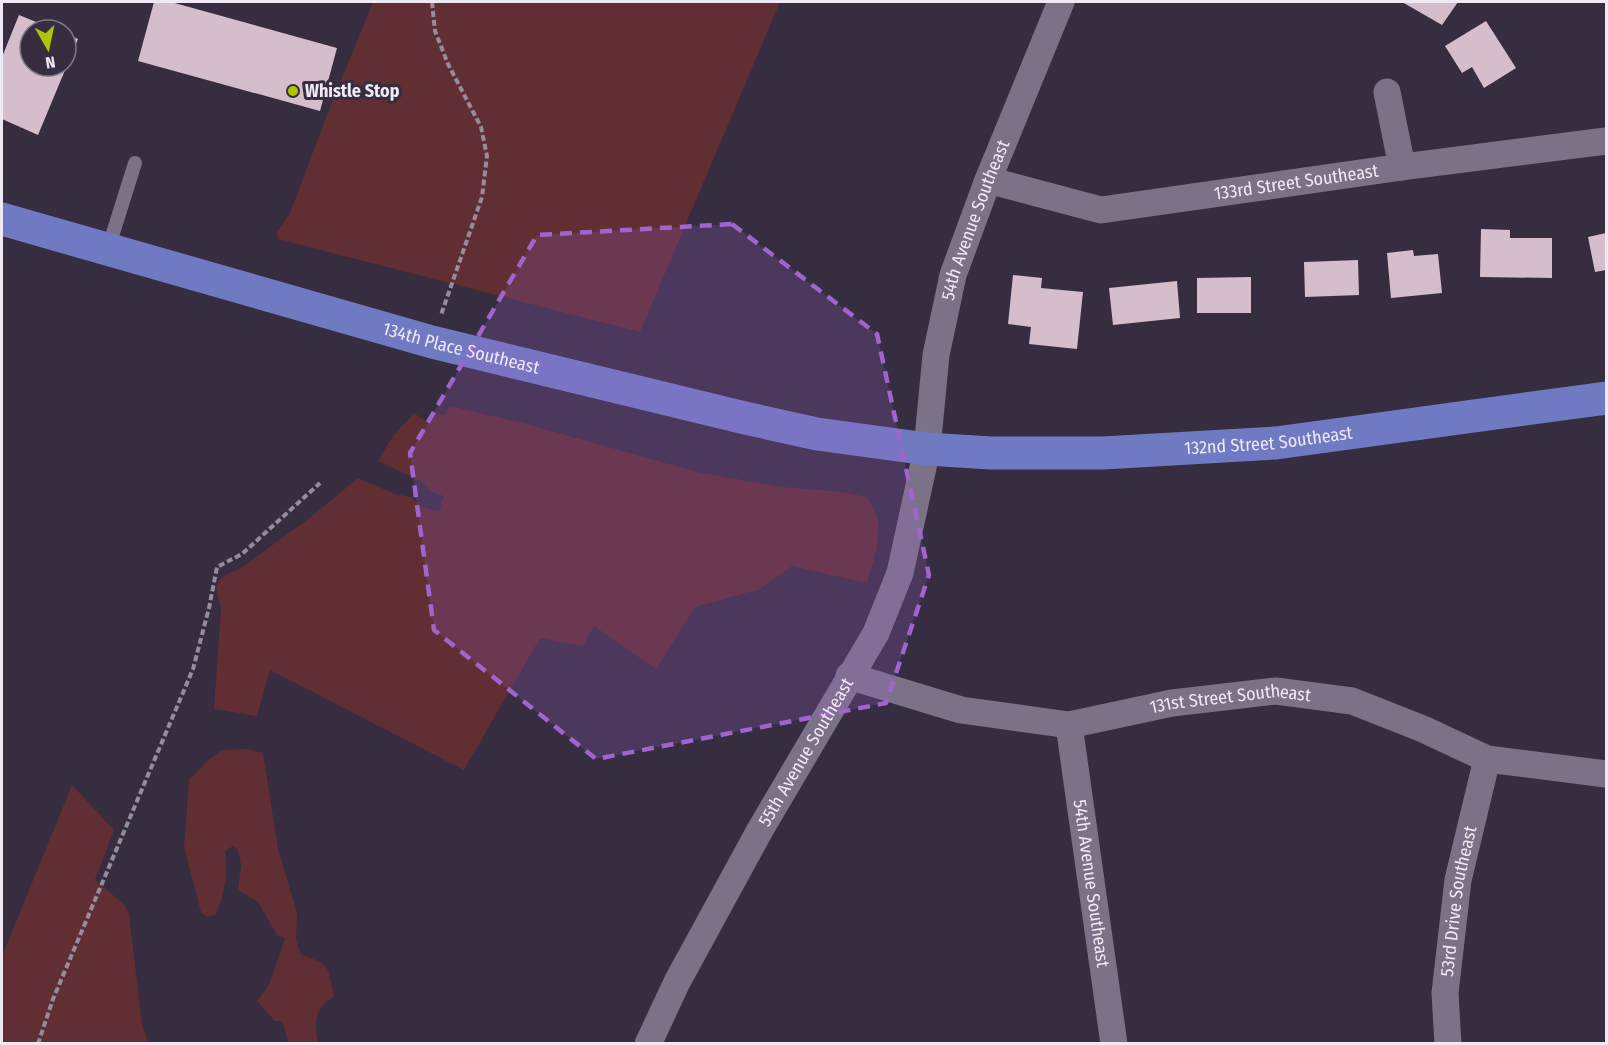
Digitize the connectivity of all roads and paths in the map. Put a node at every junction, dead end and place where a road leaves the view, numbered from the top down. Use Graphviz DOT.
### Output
graph roads {
  1 [pos="432,2"];
  2 [pos="1061,2"];
  3 [pos="1387,92"];
  4 [pos="1606,141"];
  5 [pos="135,163"];
  6 [pos="1402,167"];
  7 [pos="988,180"];
  8 [pos="2,219"];
  9 [pos="108,249"];
  10 [pos="432,342"];
  11 [pos="1606,398"];
  12 [pos="927,449"];
  13 [pos="320,483"];
  14 [pos="849,676"];
  15 [pos="1069,725"];
  16 [pos="1487,759"];
  17 [pos="1606,774"];
  18 [pos="38,1044"];
  19 [pos="648,1044"];
  20 [pos="1114,1044"];
  21 [pos="1448,1044"];
  1 -- 10 [label="path"];
  2 -- 7 [label="street, 54th Avenue Southeast"];
  3 -- 6 [label="street"];
  4 -- 6 [label="street, 133rd Street Southeast"];
  5 -- 9 [label="lane"];
  6 -- 7 [label="street, 133rd Street Southeast"];
  7 -- 12 [label="street, 54th Avenue Southeast"];
  8 -- 9 [label="main road, 134th Place Southeast"];
  9 -- 10 [label="main road, 134th Place Southeast"];
  10 -- 12 [label="main road, 134th Place Southeast"];
  11 -- 12 [label="main road, 132nd Street Southeast"];
  12 -- 14 [label="street, 55th Avenue Southeast"];
  13 -- 18 [label="path"];
  14 -- 15 [label="street, 131st Street Southeast"];
  14 -- 19 [label="street, 55th Avenue Southeast"];
  15 -- 16 [label="street, 131st Street Southeast"];
  15 -- 20 [label="street, 54th Avenue Southeast"];
  16 -- 17 [label="street, 131st Street Southeast"];
  16 -- 21 [label="street, 53rd Drive Southeast"];
}
